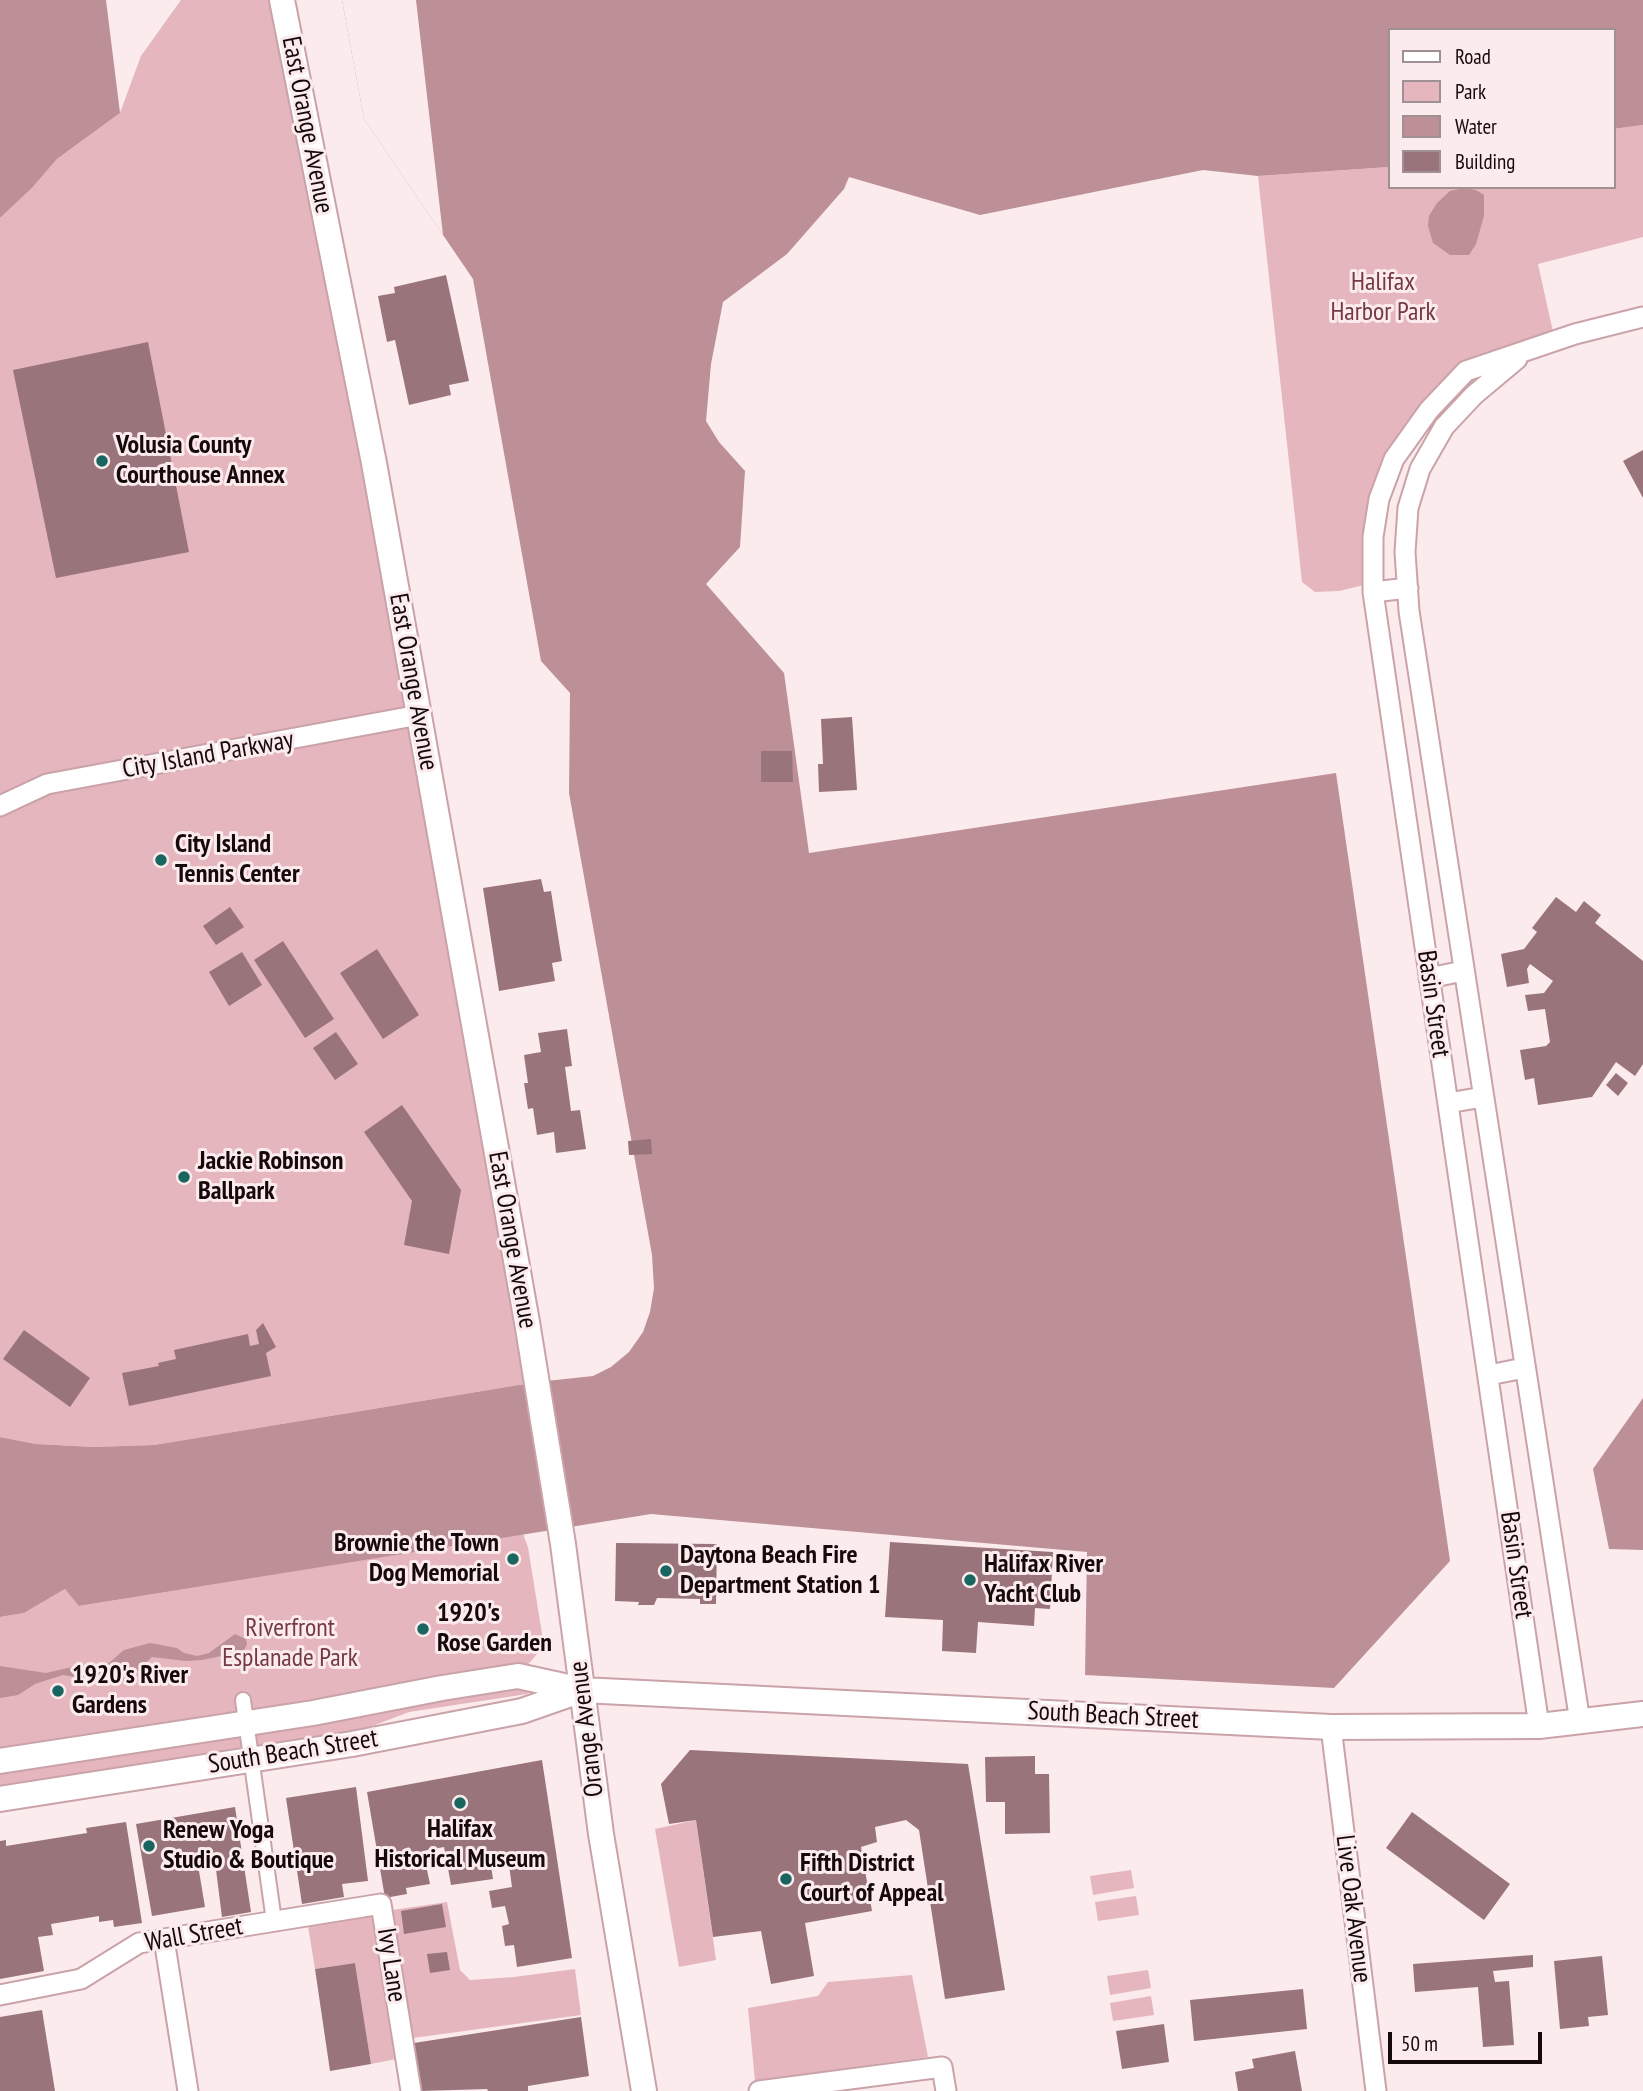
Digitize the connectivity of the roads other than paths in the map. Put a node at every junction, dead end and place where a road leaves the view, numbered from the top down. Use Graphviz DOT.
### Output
graph roads {
  1 [pos="282,0"];
  2 [pos="1643,317"];
  3 [pos="1526,351"];
  4 [pos="1408,588"];
  5 [pos="1373,592"];
  6 [pos="419,715"];
  7 [pos="1434,776"];
  8 [pos="1401,783"];
  9 [pos="0,807"];
  10 [pos="1464,971"];
  11 [pos="1429,978"];
  12 [pos="1483,1097"];
  13 [pos="1448,1103"];
  14 [pos="534,1366"];
  15 [pos="1524,1367"];
  16 [pos="1489,1375"];
  17 [pos="582,1690"];
  18 [pos="245,1712"];
  19 [pos="1643,1714"];
  20 [pos="1580,1722"];
  21 [pos="1539,1726"];
  22 [pos="1331,1727"];
  23 [pos="251,1759"];
  24 [pos="0,1761"];
  25 [pos="0,1798"];
  26 [pos="274,1921"];
  27 [pos="164,1939"];
  28 [pos="0,1996"];
  29 [pos="188,2091"];
  30 [pos="411,2091"];
  31 [pos="644,2091"];
  32 [pos="759,2091"];
  33 [pos="946,2091"];
  34 [pos="1376,2091"];
  1 -- 6 [label="street, East Orange Avenue"];
  2 -- 3 [label="street, Basin Street"];
  3 -- 4 [label="street, Basin Street"];
  3 -- 5 [label="street, Basin Street"];
  4 -- 5 [label="street"];
  4 -- 7 [label="street, Basin Street"];
  5 -- 8 [label="street, Basin Street"];
  6 -- 9 [label="street, City Island Parkway"];
  6 -- 14 [label="street, East Orange Avenue"];
  7 -- 8 [label="street"];
  7 -- 10 [label="street, Basin Street"];
  8 -- 11 [label="street, Basin Street"];
  10 -- 11 [label="street"];
  10 -- 12 [label="street, Basin Street"];
  11 -- 13 [label="street, Basin Street"];
  12 -- 13 [label="street"];
  12 -- 15 [label="street, Basin Street"];
  13 -- 16 [label="street, Basin Street"];
  14 -- 17 [label="street, Orange Avenue"];
  15 -- 16 [label="street"];
  15 -- 20 [label="street, Basin Street"];
  16 -- 21 [label="street, Basin Street"];
  17 -- 18 [label="street, South Beach Street"];
  17 -- 22 [label="street, South Beach Street"];
  17 -- 23 [label="street, South Beach Street"];
  17 -- 31 [label="street, Orange Avenue"];
  18 -- 23 [label="street"];
  18 -- 24 [label="street, South Beach Street"];
  19 -- 20 [label="street, South Beach Street"];
  20 -- 21 [label="street, South Beach Street"];
  21 -- 22 [label="street, South Beach Street"];
  22 -- 34 [label="street, Live Oak Avenue"];
  23 -- 25 [label="street, South Beach Street"];
  23 -- 26 [label="street"];
  26 -- 27 [label="street, Wall Street"];
  26 -- 30 [label="street, Ivy Lane"];
  27 -- 28 [label="street, Wall Street"];
  27 -- 29 [label="street"];
  32 -- 33 [label="street"];
}
